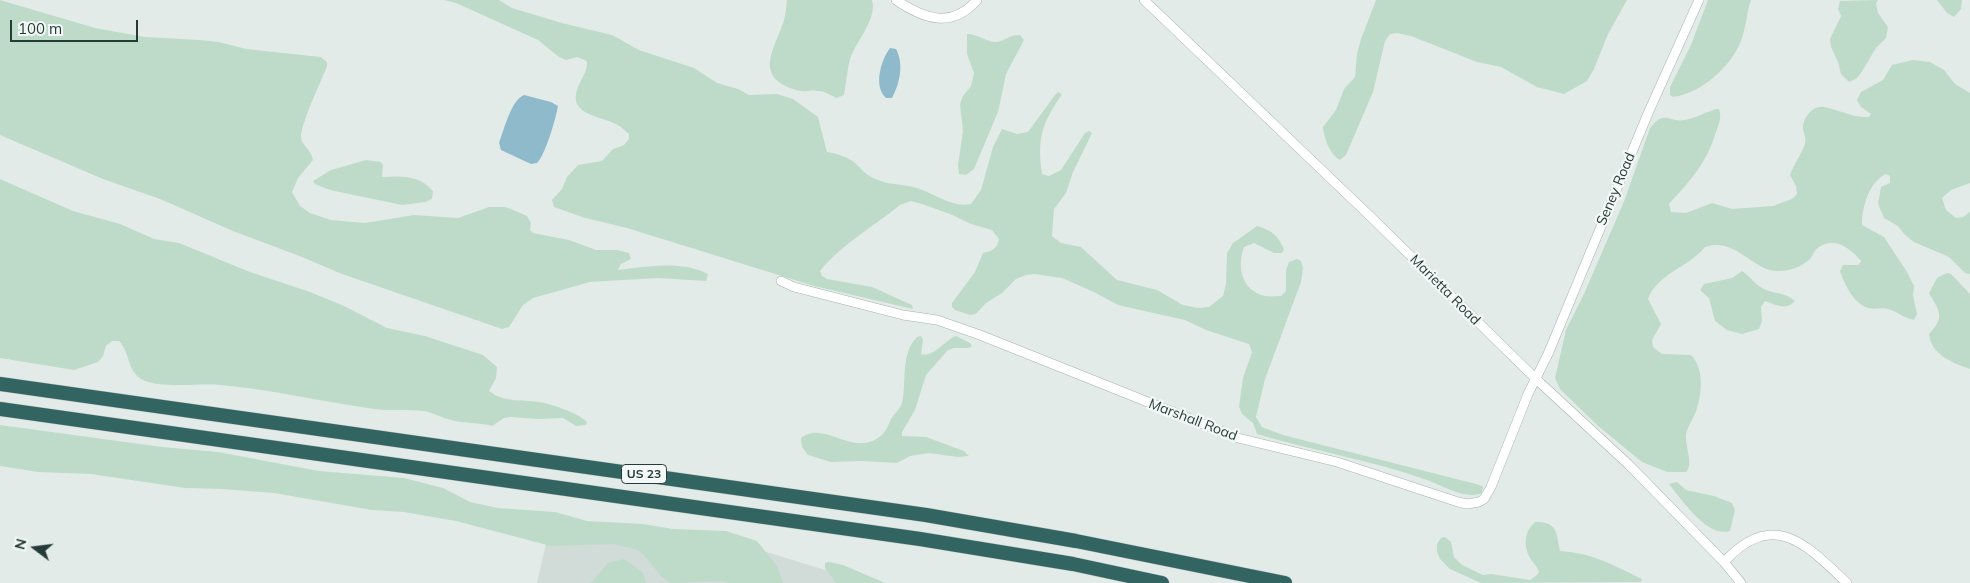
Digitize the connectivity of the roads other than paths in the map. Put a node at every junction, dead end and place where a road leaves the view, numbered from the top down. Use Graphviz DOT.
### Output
graph roads {
  1 [pos="896,0"];
  2 [pos="977,0"];
  3 [pos="1144,0"];
  4 [pos="1699,0"];
  5 [pos="780,281"];
  6 [pos="1536,379"];
  7 [pos="0,384"];
  8 [pos="0,409"];
  9 [pos="1724,562"];
  10 [pos="1162,583"];
  11 [pos="1285,583"];
  12 [pos="1741,583"];
  13 [pos="1847,583"];
  1 -- 2 [label="street"];
  3 -- 6 [label="street, Marietta Road"];
  4 -- 6 [label="street, Seney Road"];
  5 -- 6 [label="street, Marshall Road"];
  6 -- 9 [label="street, Marietta Road"];
  7 -- 11 [label="highway, US 23"];
  8 -- 10 [label="highway, US 23"];
  9 -- 12 [label="street, Marietta Road"];
  9 -- 13 [label="street"];
}
